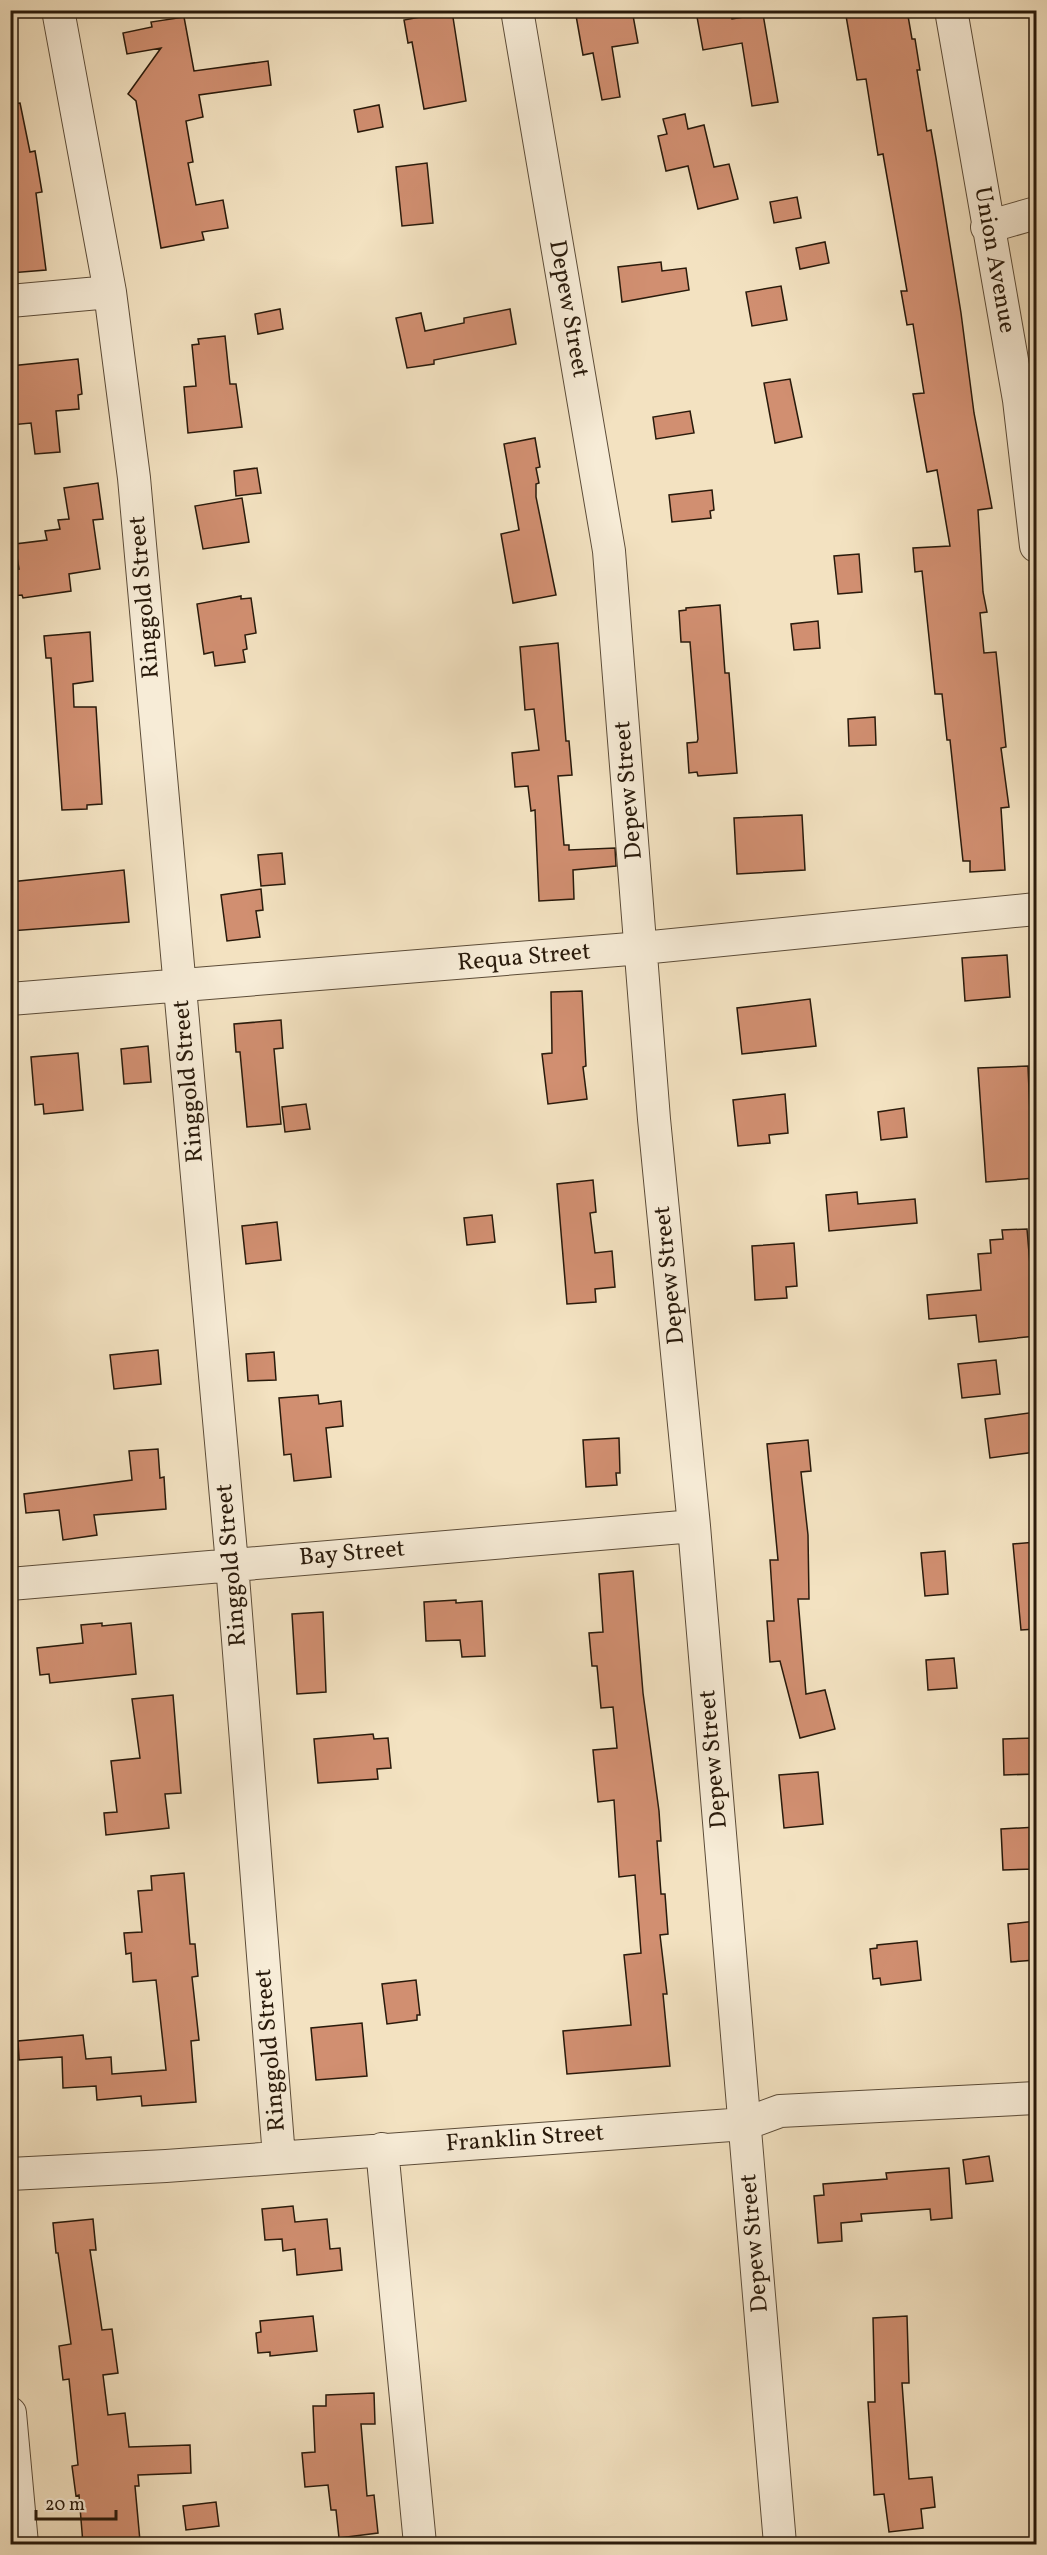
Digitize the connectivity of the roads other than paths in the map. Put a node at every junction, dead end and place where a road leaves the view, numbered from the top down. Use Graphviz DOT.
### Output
graph roads {
  1 [pos="58,10"];
  2 [pos="517,10"];
  3 [pos="951,10"];
  4 [pos="1036,213"];
  5 [pos="987,227"];
  6 [pos="110,292"];
  7 [pos="10,301"];
  8 [pos="1036,546"];
  9 [pos="1036,909"];
  10 [pos="642,948"];
  11 [pos="181,987"];
  12 [pos="10,999"];
  13 [pos="694,1526"];
  14 [pos="232,1564"];
  15 [pos="10,1584"];
  16 [pos="1036,2098"];
  17 [pos="745,2124"];
  18 [pos="381,2149"];
  19 [pos="279,2157"];
  20 [pos="10,2174"];
  21 [pos="10,2413"];
  22 [pos="22,2544"];
  23 [pos="420,2544"];
  24 [pos="780,2544"];
  1 -- 6 [label="street, Ringgold Street"];
  2 -- 10 [label="street, Depew Street"];
  3 -- 5 [label="street, Union Avenue"];
  4 -- 5 [label="street"];
  5 -- 8 [label="street, Union Avenue"];
  6 -- 7 [label="street"];
  6 -- 11 [label="street, Ringgold Street"];
  9 -- 10 [label="street, Requa Street"];
  10 -- 11 [label="street, Requa Street"];
  10 -- 13 [label="street, Depew Street"];
  11 -- 12 [label="street, Requa Street"];
  11 -- 14 [label="street, Ringgold Street"];
  13 -- 14 [label="street, Bay Street"];
  13 -- 17 [label="street, Depew Street"];
  14 -- 15 [label="street, Bay Street"];
  14 -- 19 [label="street, Ringgold Street"];
  16 -- 17 [label="street, Franklin Street"];
  17 -- 18 [label="street, Franklin Street"];
  17 -- 24 [label="street, Depew Street"];
  18 -- 19 [label="street, Franklin Street"];
  18 -- 23 [label="street"];
  19 -- 20 [label="street, Franklin Street"];
  21 -- 22 [label="street"];
}
